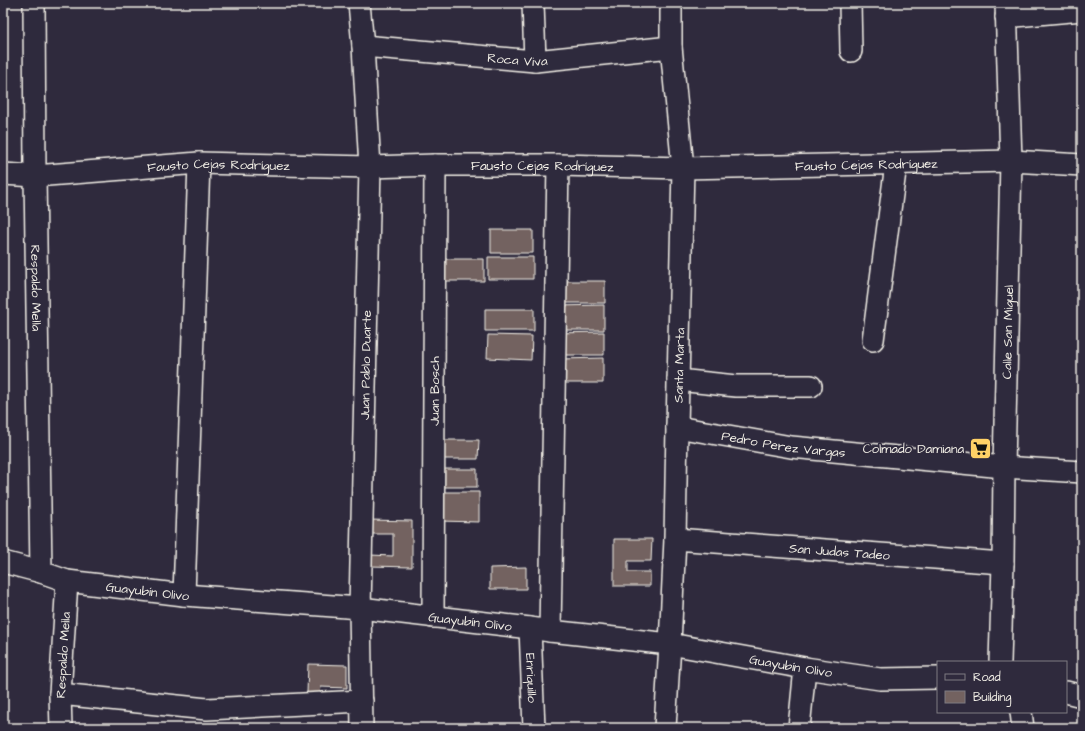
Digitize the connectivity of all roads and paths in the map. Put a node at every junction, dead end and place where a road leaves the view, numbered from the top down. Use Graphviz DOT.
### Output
graph roads {
  1 [pos="34,3"];
  2 [pos="359,3"];
  3 [pos="533,3"];
  4 [pos="671,3"];
  5 [pos="850,3"];
  6 [pos="1006,10"];
  7 [pos="1082,10"];
  8 [pos="363,46"];
  9 [pos="671,47"];
  10 [pos="851,51"];
  11 [pos="535,61"];
  12 [pos="1012,161"];
  13 [pos="199,163"];
  14 [pos="896,164"];
  15 [pos="434,165"];
  16 [pos="558,165"];
  17 [pos="1082,165"];
  18 [pos="370,167"];
  19 [pos="683,168"];
  20 [pos="3,174"];
  21 [pos="35,176"];
  22 [pos="873,340"];
  23 [pos="678,380"];
  24 [pos="811,386"];
  25 [pos="676,427"];
  26 [pos="1004,467"];
  27 [pos="1082,472"];
  28 [pos="675,539"];
  29 [pos="3,562"];
  30 [pos="1003,563"];
  31 [pos="40,572"];
  32 [pos="67,581"];
  33 [pos="184,594"];
  34 [pos="360,608"];
  35 [pos="432,617"];
  36 [pos="530,628"];
  37 [pos="550,631"];
  38 [pos="670,644"];
  39 [pos="1000,661"];
  40 [pos="805,668"];
  41 [pos="937,678"];
  42 [pos="1067,692"];
  43 [pos="60,694"];
  44 [pos="1082,696"];
  45 [pos="362,702"];
  46 [pos="1021,713"];
  47 [pos="61,728"];
  48 [pos="362,728"];
  49 [pos="534,728"];
  50 [pos="665,728"];
  51 [pos="799,728"];
  52 [pos="1023,728"];
  1 -- 21 [label="street, Respaldo Mella"];
  2 -- 8 [label="street, Juan Pablo Duarte"];
  3 -- 11 [label="street"];
  4 -- 9 [label="street, Santa Marta"];
  5 -- 10 [label="street"];
  6 -- 7 [label="street"];
  6 -- 12 [label="street, Calle San Miguel"];
  8 -- 11 [label="street, Roca Viva"];
  8 -- 18 [label="street, Juan Pablo Duarte"];
  9 -- 11 [label="street, Roca Viva"];
  9 -- 19 [label="street, Santa Marta"];
  12 -- 14 [label="street, Fausto Cejas Rodríguez"];
  12 -- 17 [label="street, Fausto Cejas Rodríguez"];
  12 -- 26 [label="street, Calle San Miguel"];
  13 -- 18 [label="street, Fausto Cejas Rodríguez"];
  13 -- 21 [label="street, Fausto Cejas Rodríguez"];
  13 -- 33 [label="street"];
  14 -- 19 [label="street, Fausto Cejas Rodríguez"];
  14 -- 22 [label="street"];
  15 -- 16 [label="street, Fausto Cejas Rodríguez"];
  15 -- 18 [label="street, Fausto Cejas Rodríguez"];
  15 -- 35 [label="street, Juan Bosch"];
  16 -- 19 [label="street, Fausto Cejas Rodríguez"];
  16 -- 37 [label="street"];
  18 -- 34 [label="street, Juan Pablo Duarte"];
  19 -- 23 [label="street, Santa Marta"];
  20 -- 21 [label="street, Fausto Cejas Rodríguez"];
  21 -- 31 [label="street, Respaldo Mella"];
  23 -- 24 [label="street"];
  23 -- 25 [label="street, Santa Marta"];
  25 -- 26 [label="street, Pedro Perez Vargas"];
  25 -- 28 [label="street, Santa Marta"];
  26 -- 27 [label="street, Pedro Perez Vargas"];
  26 -- 30 [label="street, Calle San Miguel"];
  28 -- 30 [label="street, San Judas Tadeo"];
  28 -- 38 [label="street, Santa Marta"];
  29 -- 31 [label="street, Guayubín Olivo"];
  30 -- 39 [label="street, Calle San Miguel"];
  31 -- 32 [label="street, Guayubín Olivo"];
  32 -- 33 [label="street, Guayubín Olivo"];
  32 -- 43 [label="street, Respaldo Mella"];
  33 -- 34 [label="street, Guayubín Olivo"];
  34 -- 35 [label="street, Guayubín Olivo"];
  34 -- 45 [label="street, Juan Pablo Duarte"];
  35 -- 36 [label="street, Guayubín Olivo"];
  36 -- 37 [label="street, Guayubín Olivo"];
  36 -- 49 [label="street, Enriquillo"];
  37 -- 38 [label="street, Guayubín Olivo"];
  38 -- 40 [label="street, Guayubín Olivo"];
  38 -- 50 [label="street, Santa Marta"];
  40 -- 41 [label="street, Guayubín Olivo"];
  40 -- 51 [label="street"];
  42 -- 44 [label="street"];
  43 -- 45 [label="street"];
  43 -- 47 [label="street, Respaldo Mella"];
  45 -- 48 [label="street, Juan Pablo Duarte"];
  46 -- 52 [label="street"];
}
